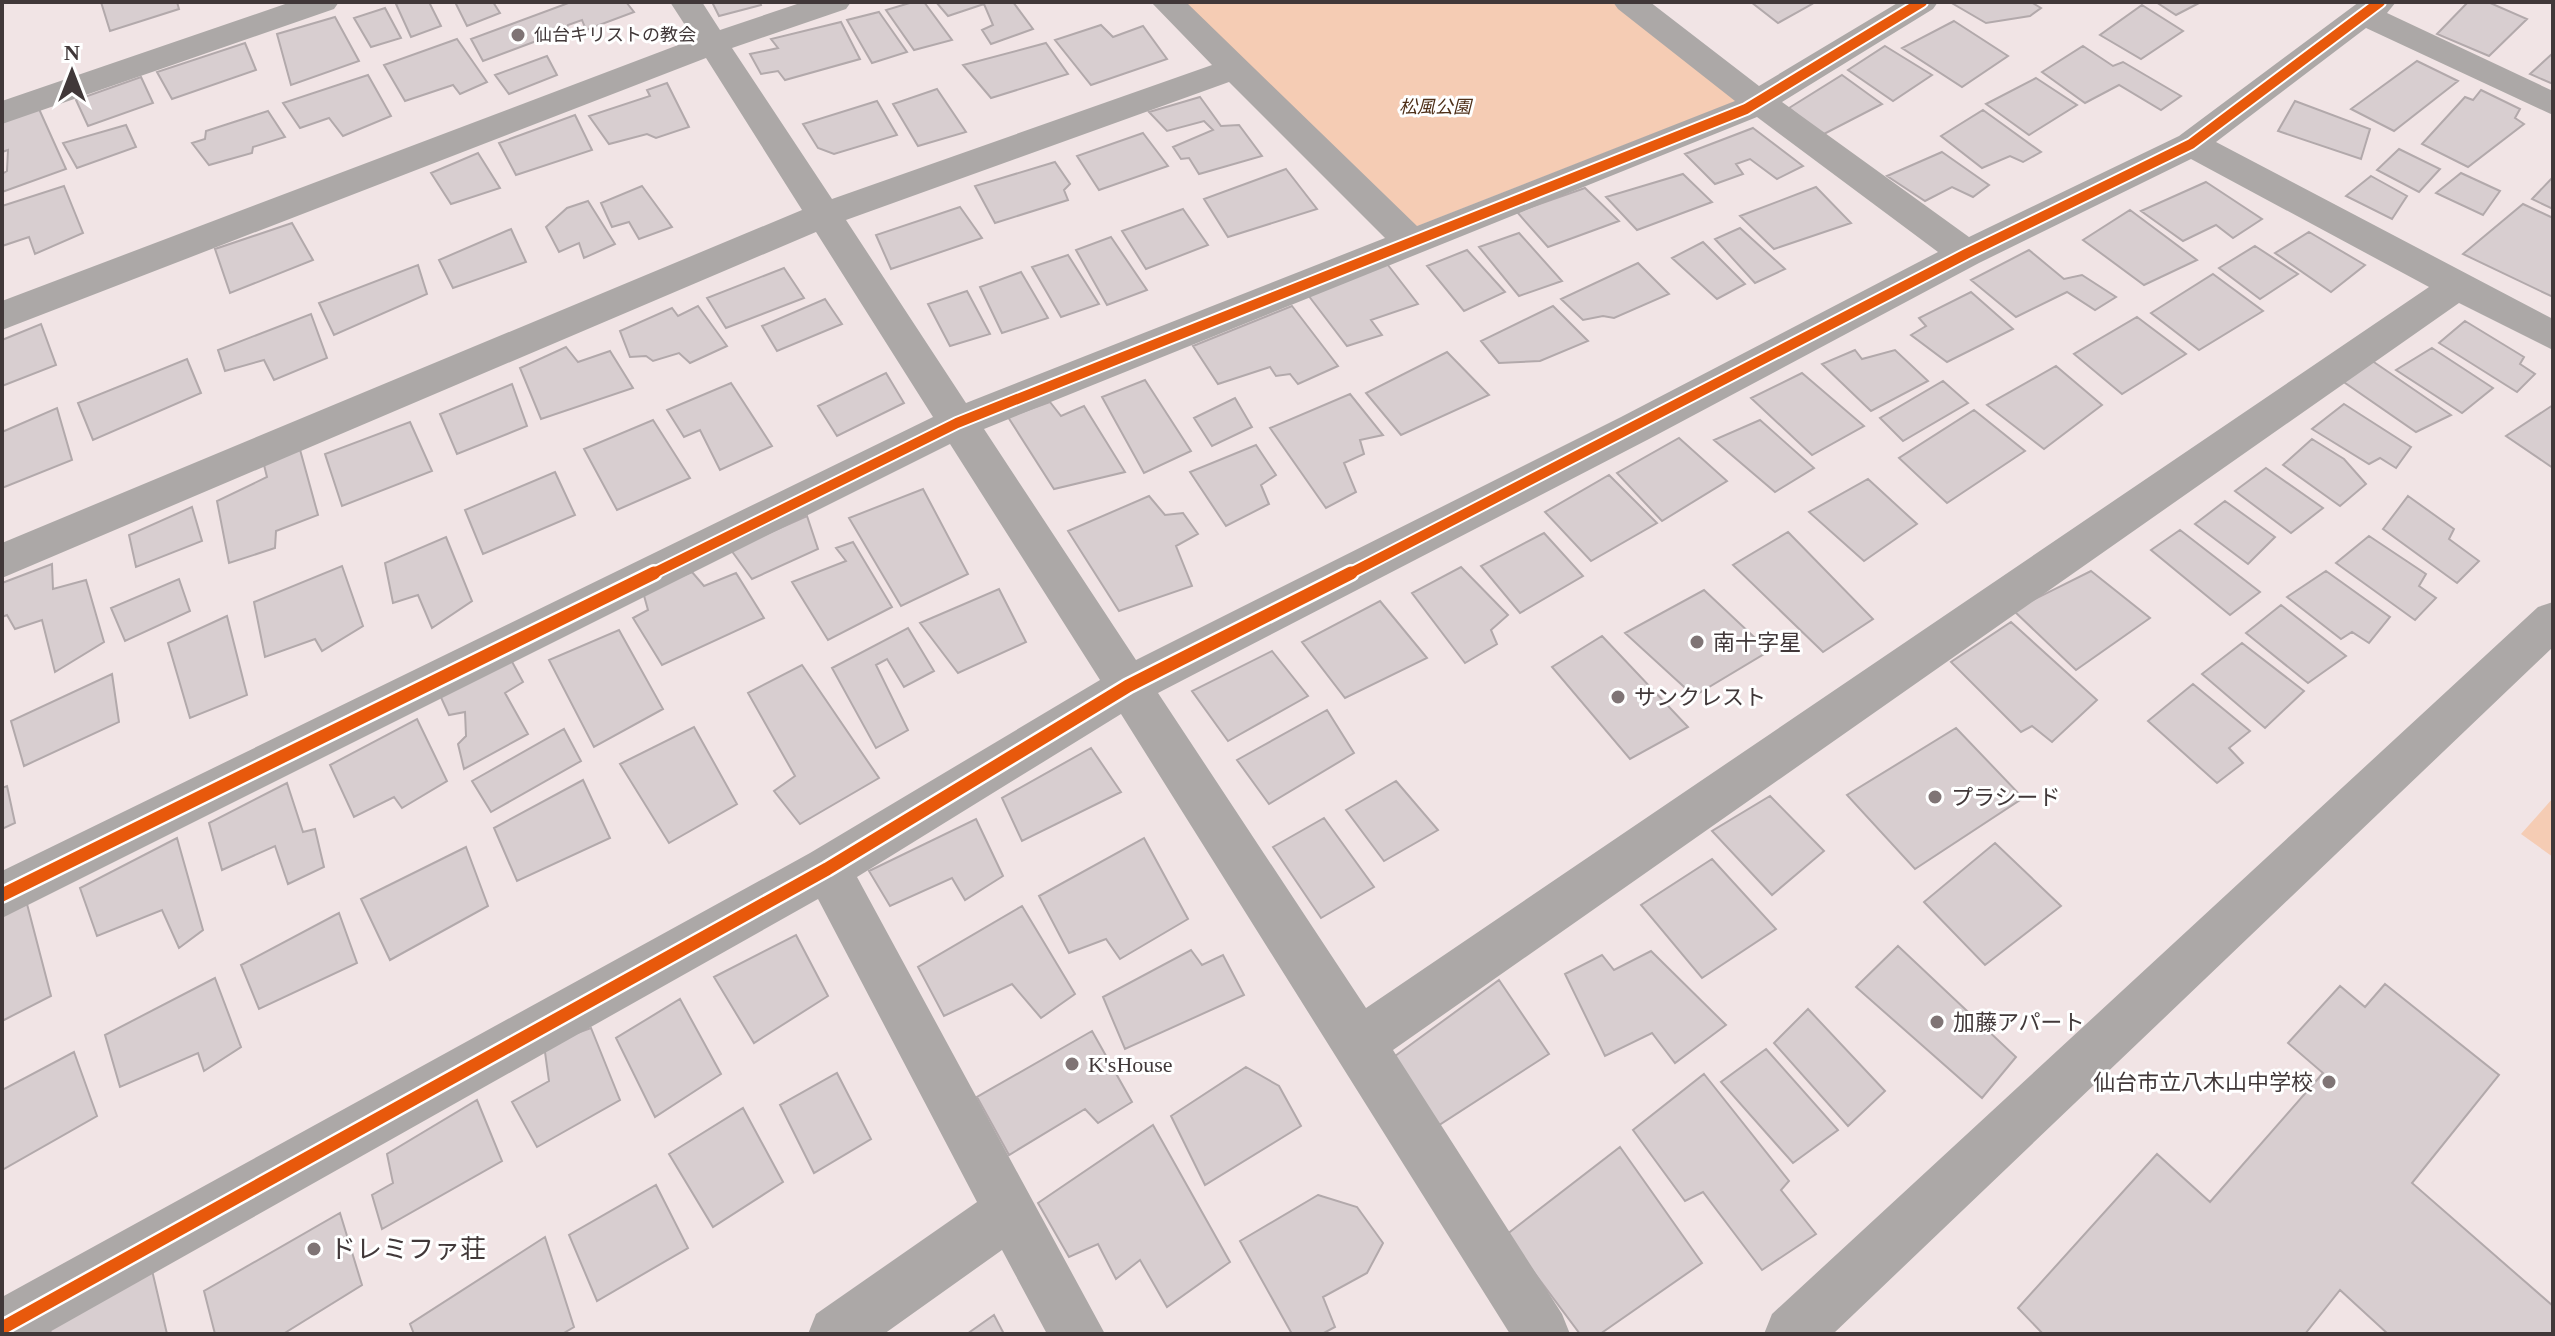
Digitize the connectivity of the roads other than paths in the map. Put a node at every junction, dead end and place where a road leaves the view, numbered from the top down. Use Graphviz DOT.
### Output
graph roads {
  1 [pos="323,2"];
  2 [pos="686,2"];
  3 [pos="835,2"];
  4 [pos="1167,2"];
  5 [pos="1629,2"];
  6 [pos="1922,2"];
  7 [pos="2371,8"];
  8 [pos="712,44"];
  9 [pos="1233,69"];
  10 [pos="1757,101"];
  11 [pos="2553,104"];
  12 [pos="2,113"];
  13 [pos="2191,144"];
  14 [pos="823,215"];
  15 [pos="1410,241"];
  16 [pos="1966,254"];
  17 [pos="2457,286"];
  18 [pos="2,316"];
  19 [pos="2553,336"];
  20 [pos="957,423"];
  21 [pos="2,561"];
  22 [pos="2553,620"];
  23 [pos="1128,686"];
  24 [pos="827,869"];
  25 [pos="2,895"];
  26 [pos="1359,1043"];
  27 [pos="1010,1212"];
  28 [pos="2,1328"];
  29 [pos="836,1334"];
  30 [pos="1077,1334"];
  31 [pos="1542,1334"];
  32 [pos="1792,1334"];
  1 -- 12 [label="street"];
  2 -- 8 [label="street"];
  3 -- 8 [label="street"];
  4 -- 9 [label="street"];
  5 -- 10 [label="street"];
  6 -- 10 [label="street"];
  7 -- 11 [label="street"];
  7 -- 13 [label="street"];
  8 -- 14 [label="street"];
  8 -- 18 [label="street"];
  9 -- 14 [label="street"];
  9 -- 15 [label="street"];
  10 -- 15 [label="street"];
  10 -- 16 [label="street"];
  13 -- 16 [label="street"];
  13 -- 17 [label="street"];
  14 -- 20 [label="street"];
  14 -- 21 [label="street"];
  15 -- 20 [label="street"];
  16 -- 23 [label="street"];
  17 -- 19 [label="street"];
  17 -- 26 [label="street"];
  20 -- 23 [label="street"];
  20 -- 25 [label="street"];
  22 -- 32 [label="street"];
  23 -- 24 [label="street"];
  23 -- 26 [label="street"];
  24 -- 27 [label="street"];
  24 -- 28 [label="street"];
  26 -- 31 [label="street"];
  27 -- 29 [label="street"];
  27 -- 30 [label="street"];
}
